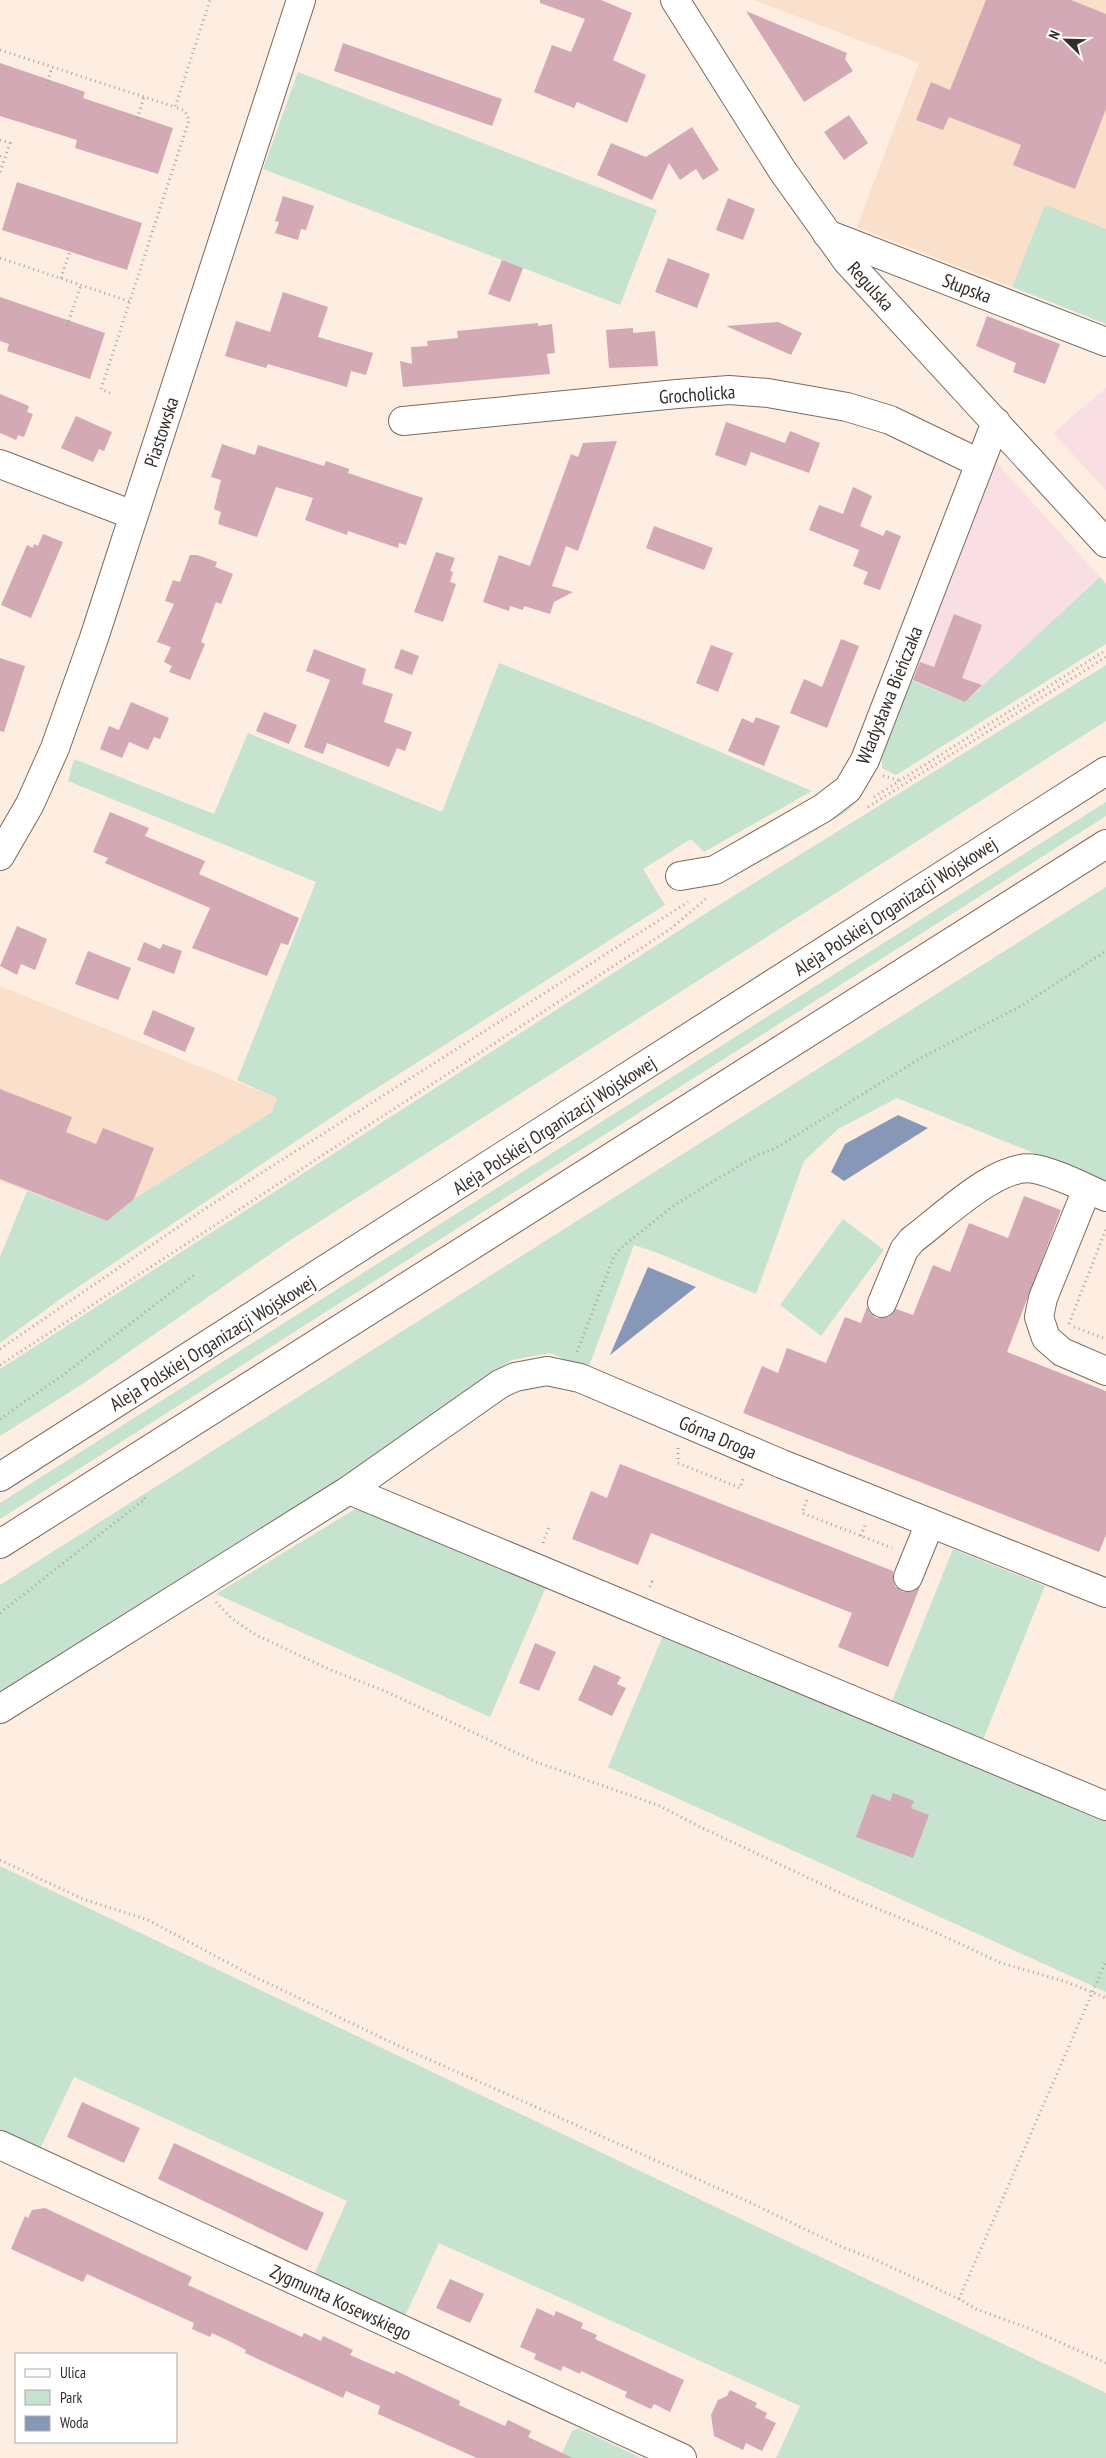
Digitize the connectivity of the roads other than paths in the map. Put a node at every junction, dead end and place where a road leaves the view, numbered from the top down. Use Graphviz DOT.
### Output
graph roads {
  1 [pos="301,0"];
  2 [pos="675,0"];
  3 [pos="827,234"];
  4 [pos="1106,342"];
  5 [pos="404,421"];
  6 [pos="996,422"];
  7 [pos="980,463"];
  8 [pos="0,464"];
  9 [pos="133,515"];
  10 [pos="1106,543"];
  11 [pos="1106,771"];
  12 [pos="4,841"];
  13 [pos="1106,844"];
  14 [pos="680,876"];
  15 [pos="1096,1193"];
  16 [pos="882,1303"];
  17 [pos="1106,1371"];
  18 [pos="0,1477"];
  19 [pos="349,1490"];
  20 [pos="930,1523"];
  21 [pos="0,1544"];
  22 [pos="908,1577"];
  23 [pos="1106,1593"];
  24 [pos="0,1709"];
  25 [pos="1106,1806"];
  26 [pos="0,2145"];
  27 [pos="682,2458"];
  1 -- 9 [label="main road, Piastowska"];
  2 -- 3 [label="main road, Regulska"];
  3 -- 4 [label="main road, Słupska"];
  3 -- 6 [label="main road, Regulska"];
  5 -- 7 [label="main road, Grocholicka"];
  6 -- 7 [label="main road, Władysława Bieńczaka"];
  6 -- 10 [label="main road, Regulska"];
  7 -- 14 [label="main road, Władysława Bieńczaka"];
  8 -- 9 [label="main road"];
  9 -- 12 [label="main road, Piastowska"];
  11 -- 18 [label="main road, Aleja Polskiej Organizacji Wojskowej"];
  13 -- 21 [label="main road"];
  15 -- 16 [label="main road"];
  15 -- 17 [label="main road"];
  19 -- 20 [label="main road, Górna Droga"];
  19 -- 24 [label="main road, Górna Droga"];
  19 -- 25 [label="main road"];
  20 -- 22 [label="main road"];
  20 -- 23 [label="main road, Górna Droga"];
  26 -- 27 [label="main road, Zygmunta Kosewskiego"];
}
